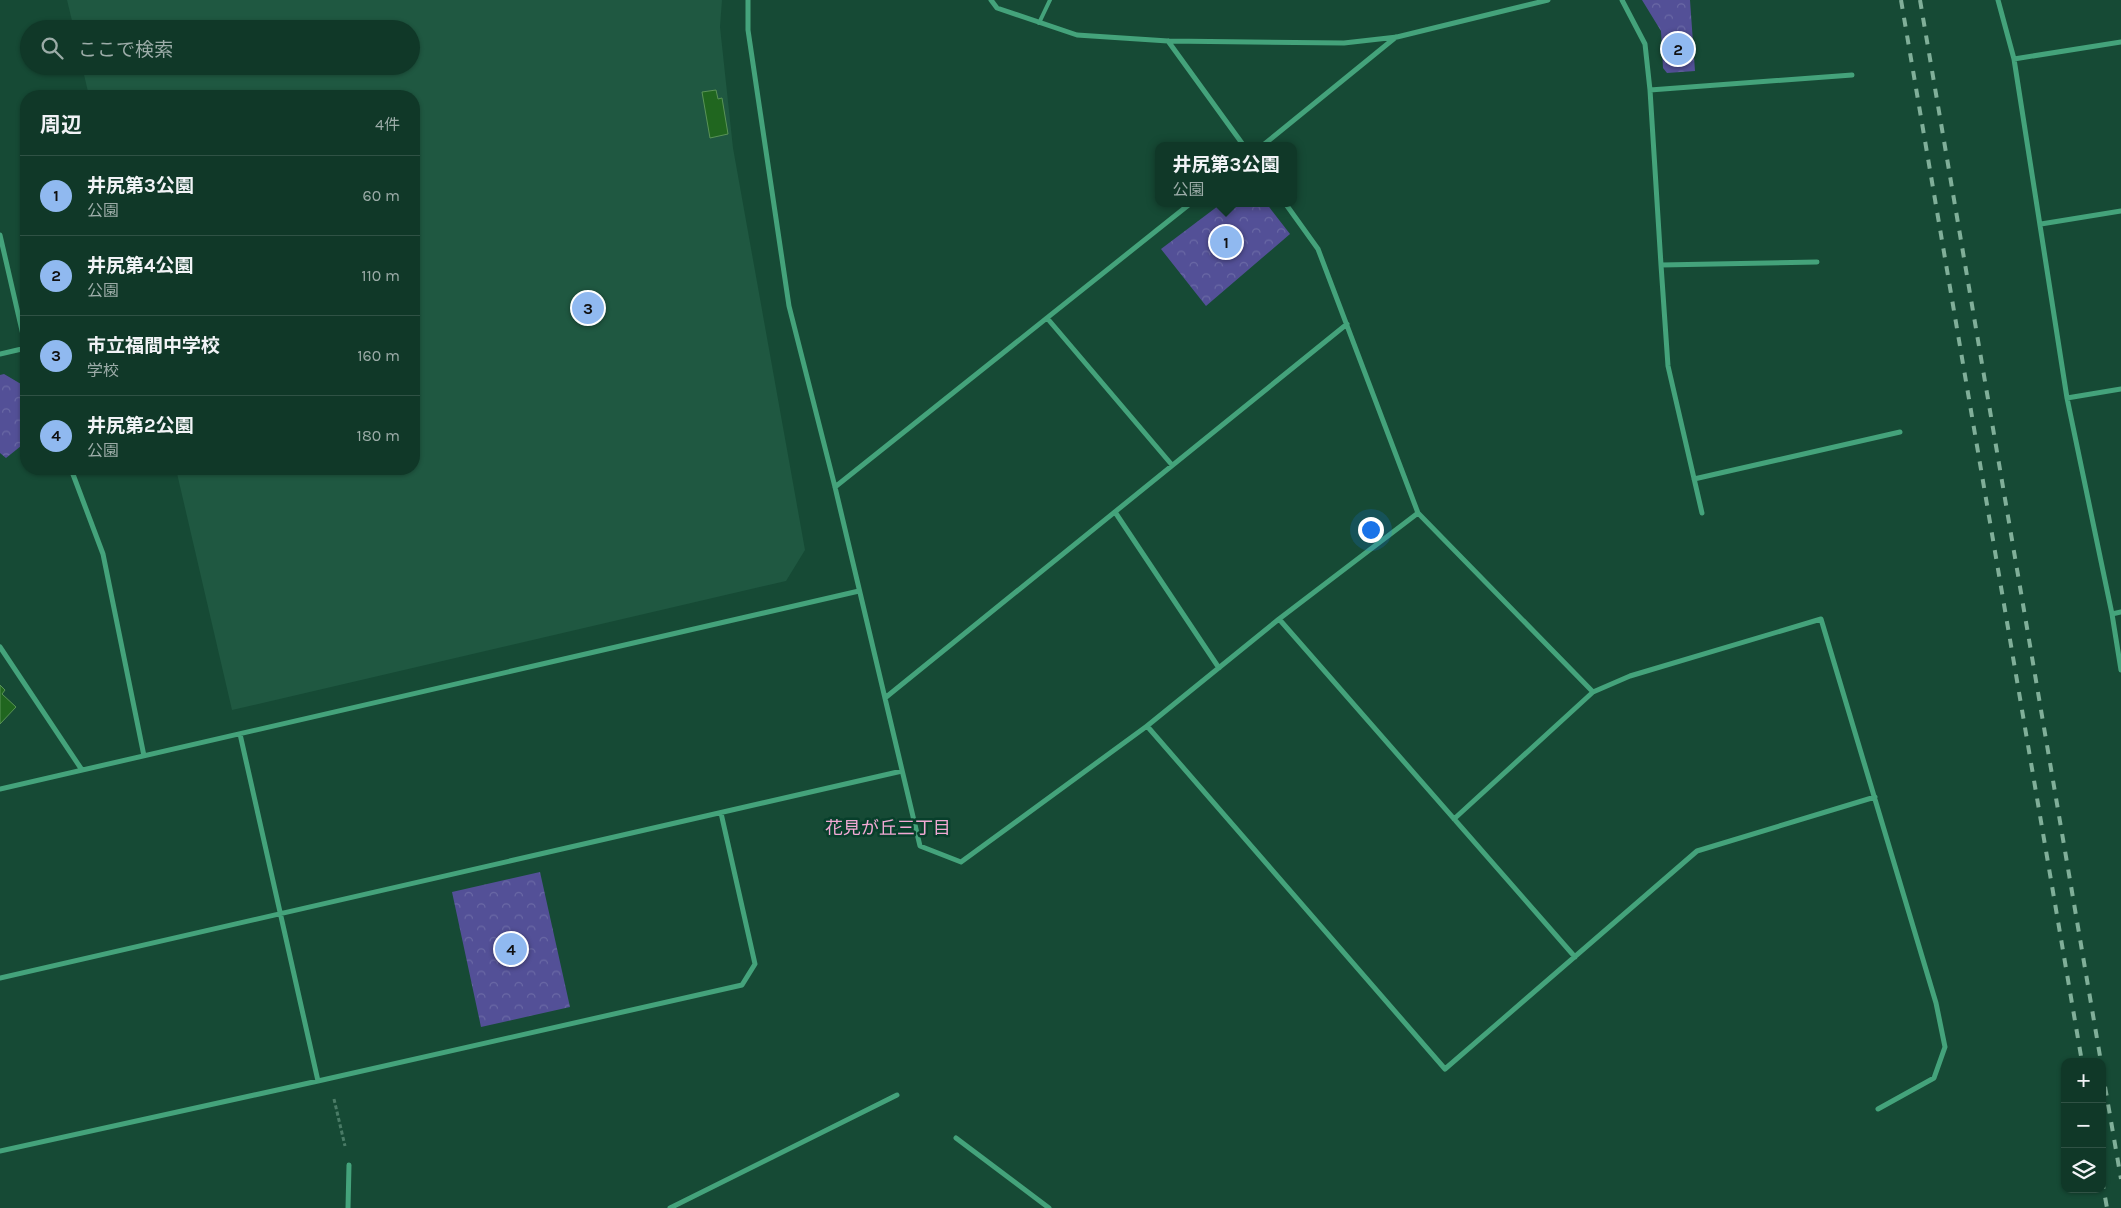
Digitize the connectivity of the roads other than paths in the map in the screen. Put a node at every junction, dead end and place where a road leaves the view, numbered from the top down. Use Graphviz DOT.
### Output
graph roads {
  1 [pos="748,0"];
  2 [pos="991,0"];
  3 [pos="1050,0"];
  4 [pos="1548,0"];
  5 [pos="1622,0"];
  6 [pos="1998,0"];
  7 [pos="1039,23"];
  8 [pos="1397,37"];
  9 [pos="1168,41"];
  10 [pos="2121,42"];
  11 [pos="2014,58"];
  12 [pos="1852,75"];
  13 [pos="1650,90"];
  14 [pos="1241,142"];
  15 [pos="1267,142"];
  16 [pos="1185,207"];
  17 [pos="1288,207"];
  18 [pos="2121,211"];
  19 [pos="2041,224"];
  20 [pos="0,235"];
  21 [pos="1817,262"];
  22 [pos="1661,265"];
  23 [pos="1047,318"];
  24 [pos="20,322"];
  25 [pos="1347,324"];
  26 [pos="20,349"];
  27 [pos="0,354"];
  28 [pos="2121,389"];
  29 [pos="2067,398"];
  30 [pos="1900,432"];
  31 [pos="1172,465"];
  32 [pos="73,475"];
  33 [pos="1694,479"];
  34 [pos="835,487"];
  35 [pos="1115,512"];
  36 [pos="1702,512"];
  37 [pos="1418,513"];
  38 [pos="859,591"];
  39 [pos="2121,612"];
  40 [pos="2112,614"];
  41 [pos="1279,620"];
  42 [pos="0,647"];
  43 [pos="1220,668"];
  44 [pos="2121,670"];
  45 [pos="1593,692"];
  46 [pos="885,698"];
  47 [pos="1147,726"];
  48 [pos="240,734"];
  49 [pos="144,756"];
  50 [pos="82,770"];
  51 [pos="902,771"];
  52 [pos="0,789"];
  53 [pos="1875,797"];
  54 [pos="720,813"];
  55 [pos="1454,819"];
  56 [pos="281,914"];
  57 [pos="1575,957"];
  58 [pos="0,978"];
  59 [pos="318,1081"];
  60 [pos="896,1095"];
  61 [pos="1878,1109"];
  62 [pos="956,1138"];
  63 [pos="0,1151"];
  64 [pos="349,1165"];
  65 [pos="348,1208"];
  66 [pos="670,1208"];
  67 [pos="1049,1208"];
  1 -- 34 [label="street"];
  2 -- 7 [label="street"];
  3 -- 7 [label="lane"];
  4 -- 8 [label="street"];
  5 -- 13 [label="street"];
  6 -- 11 [label="street"];
  7 -- 9 [label="street"];
  8 -- 9 [label="street"];
  8 -- 15 [label="street"];
  9 -- 14 [label="street"];
  10 -- 11 [label="street"];
  11 -- 19 [label="street"];
  12 -- 13 [label="street"];
  13 -- 22 [label="street"];
  16 -- 23 [label="street"];
  17 -- 25 [label="street"];
  18 -- 19 [label="street"];
  19 -- 29 [label="street"];
  20 -- 24 [label="street"];
  21 -- 22 [label="street"];
  22 -- 33 [label="street"];
  23 -- 31 [label="street"];
  23 -- 34 [label="street"];
  25 -- 31 [label="street"];
  25 -- 37 [label="street"];
  26 -- 27 [label="street"];
  28 -- 29 [label="street"];
  29 -- 40 [label="street"];
  30 -- 33 [label="street"];
  31 -- 35 [label="street"];
  32 -- 49 [label="street"];
  33 -- 36 [label="street"];
  34 -- 38 [label="street"];
  35 -- 43 [label="street"];
  35 -- 46 [label="street"];
  37 -- 41 [label="street"];
  37 -- 45 [label="street"];
  38 -- 46 [label="street"];
  38 -- 48 [label="street"];
  39 -- 40 [label="street"];
  40 -- 44 [label="street"];
  41 -- 43 [label="street"];
  41 -- 55 [label="street"];
  42 -- 50 [label="street"];
  43 -- 47 [label="street"];
  45 -- 53 [label="street"];
  45 -- 55 [label="street"];
  46 -- 51 [label="street"];
  47 -- 51 [label="street"];
  47 -- 57 [label="street"];
  48 -- 49 [label="street"];
  48 -- 56 [label="street"];
  49 -- 50 [label="street"];
  50 -- 52 [label="street"];
  51 -- 54 [label="street"];
  53 -- 57 [label="street"];
  53 -- 61 [label="street"];
  54 -- 56 [label="street"];
  54 -- 59 [label="street"];
  55 -- 57 [label="street"];
  56 -- 58 [label="street"];
  56 -- 59 [label="street"];
  59 -- 63 [label="street"];
  60 -- 66 [label="street"];
  62 -- 67 [label="street"];
  64 -- 65 [label="street"];
}
